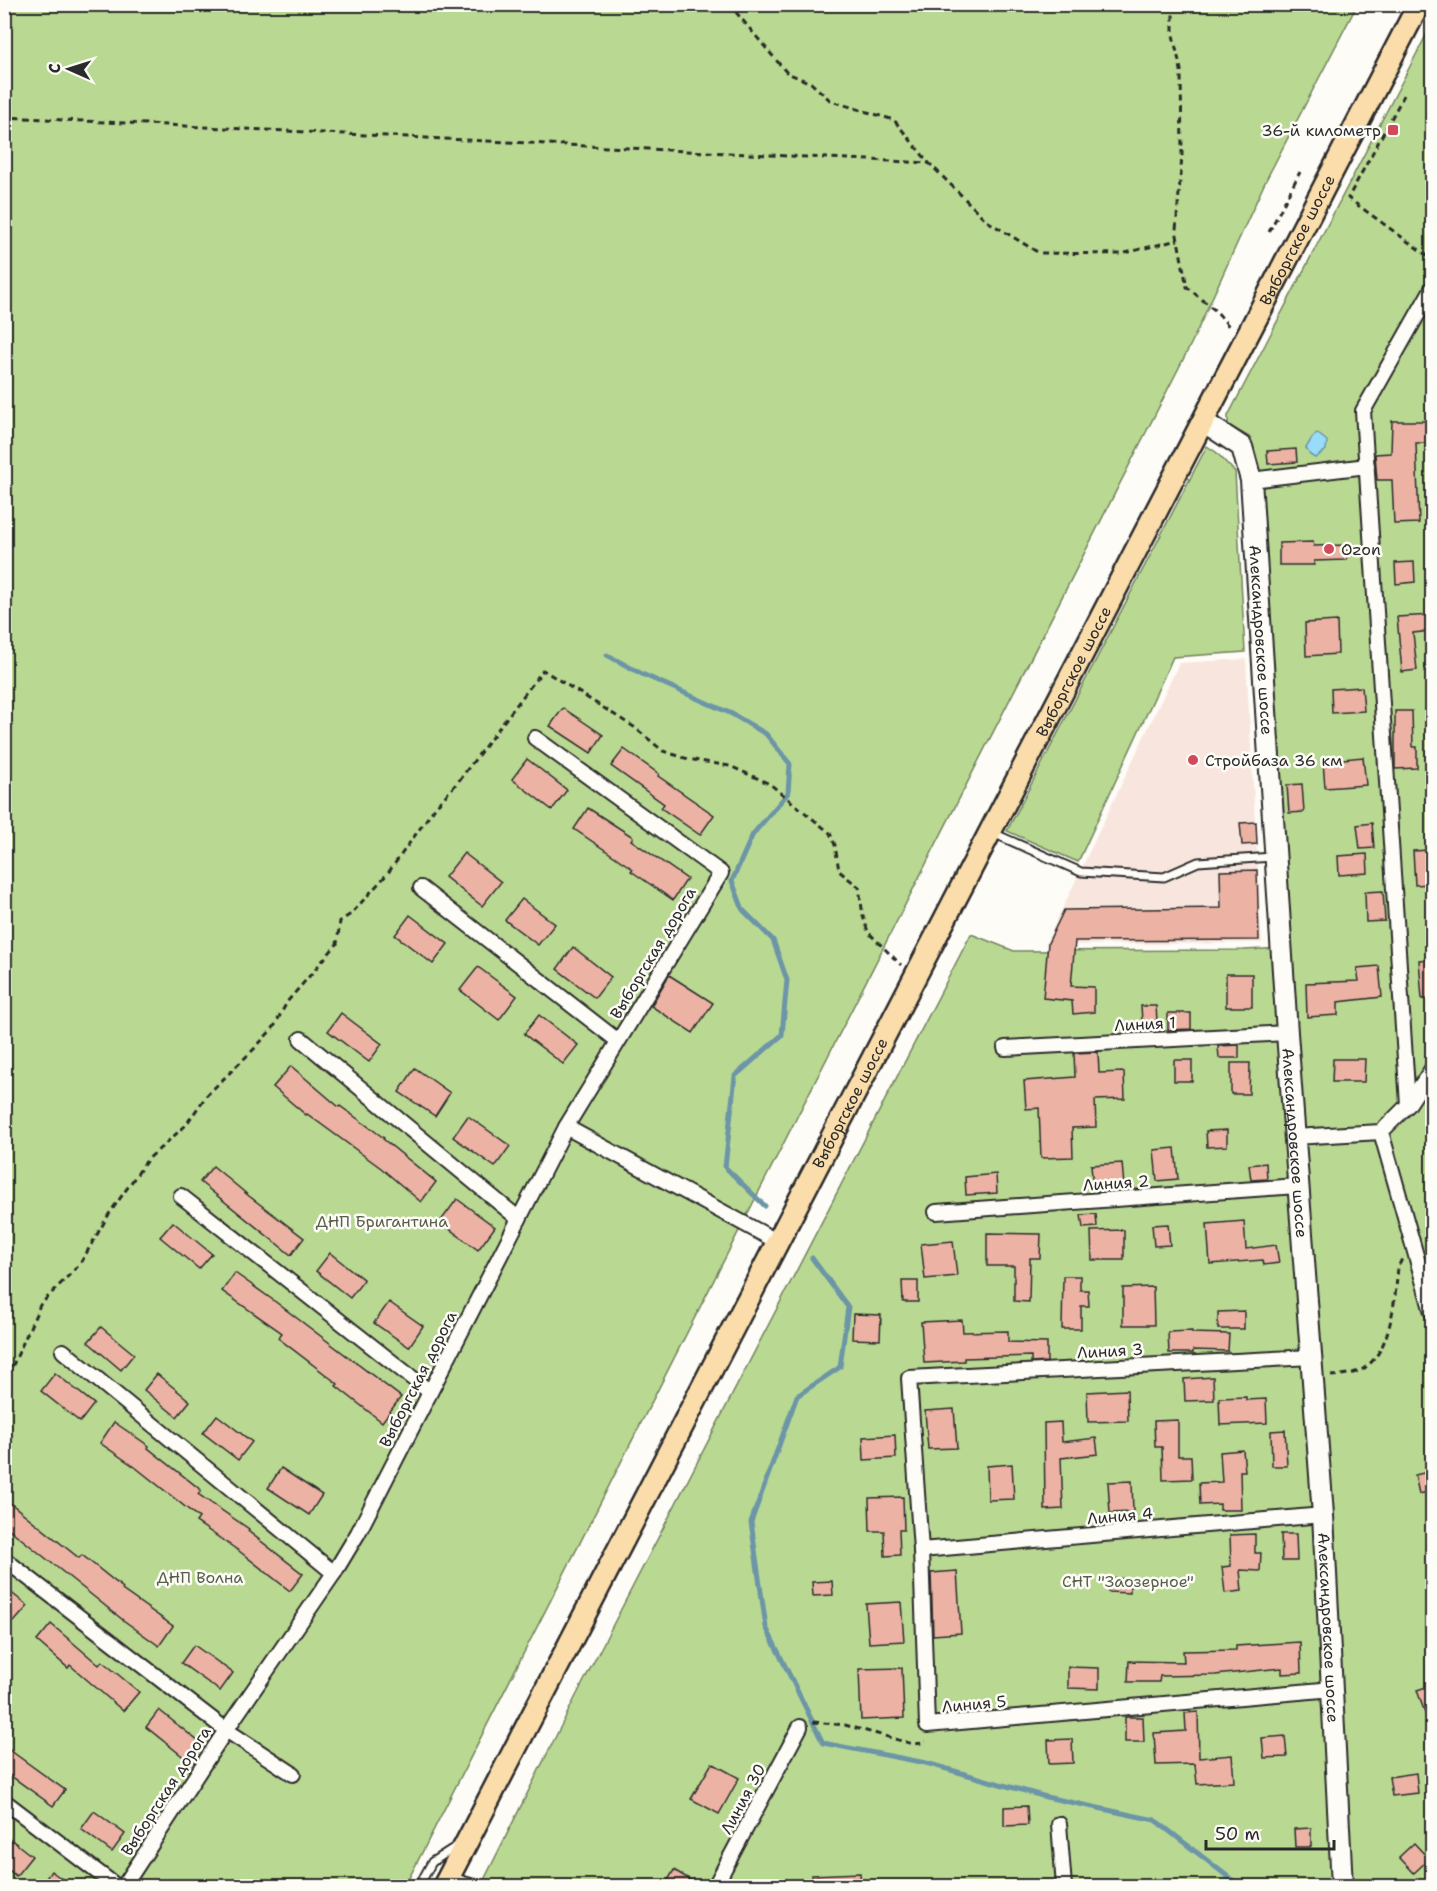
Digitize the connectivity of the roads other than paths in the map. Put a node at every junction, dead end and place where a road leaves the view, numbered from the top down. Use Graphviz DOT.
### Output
graph roads {
  1 [pos="1419,4"];
  2 [pos="1432,288"];
  3 [pos="1204,422"];
  4 [pos="1367,466"];
  5 [pos="1251,480"];
  6 [pos="535,738"];
  7 [pos="991,832"];
  8 [pos="1276,857"];
  9 [pos="422,888"];
  10 [pos="1287,1033"];
  11 [pos="302,1039"];
  12 [pos="618,1041"];
  13 [pos="1005,1048"];
  14 [pos="1432,1069"];
  15 [pos="1408,1105"];
  16 [pos="566,1127"];
  17 [pos="1382,1132"];
  18 [pos="1294,1137"];
  19 [pos="1298,1186"];
  20 [pos="181,1197"];
  21 [pos="936,1212"];
  22 [pos="519,1219"];
  23 [pos="778,1242"];
  24 [pos="1432,1312"];
  25 [pos="63,1352"];
  26 [pos="1312,1357"];
  27 [pos="909,1378"];
  28 [pos="430,1392"];
  29 [pos="1323,1515"];
  30 [pos="921,1550"];
  31 [pos="4,1559"];
  32 [pos="334,1573"];
  33 [pos="1333,1689"];
  34 [pos="800,1727"];
  35 [pos="226,1730"];
  36 [pos="293,1774"];
  37 [pos="4,1801"];
  38 [pos="1059,1824"];
  39 [pos="469,1838"];
  40 [pos="447,1881"];
  41 [pos="116,1887"];
  42 [pos="124,1887"];
  43 [pos="419,1887"];
  44 [pos="483,1887"];
  45 [pos="715,1887"];
  46 [pos="1064,1887"];
  47 [pos="1342,1887"];
  1 -- 3 [label="main road, Выборгское шоссе"];
  2 -- 4 [label="street"];
  3 -- 5 [label="street, Александровское шоссе"];
  3 -- 7 [label="main road, Выборгское шоссе"];
  4 -- 5 [label="street"];
  4 -- 15 [label="street"];
  5 -- 8 [label="street, Александровское шоссе"];
  6 -- 12 [label="street, Выборгская дорога"];
  7 -- 8 [label="lane"];
  7 -- 23 [label="main road, Выборгское шоссе"];
  8 -- 10 [label="street, Александровское шоссе"];
  9 -- 12 [label="street"];
  10 -- 13 [label="street, Линия 1"];
  10 -- 18 [label="street, Александровское шоссе"];
  11 -- 22 [label="street"];
  12 -- 16 [label="street, Выборгская дорога"];
  14 -- 15 [label="street"];
  15 -- 17 [label="street"];
  16 -- 22 [label="street, Выборгская дорога"];
  16 -- 23 [label="street"];
  17 -- 18 [label="street"];
  17 -- 24 [label="street"];
  18 -- 19 [label="street, Александровское шоссе"];
  19 -- 21 [label="street, Линия 2"];
  19 -- 26 [label="street, Александровское шоссе"];
  20 -- 28 [label="street"];
  22 -- 28 [label="street, Выборгская дорога"];
  23 -- 39 [label="main road, Выборгское шоссе"];
  25 -- 32 [label="street"];
  26 -- 27 [label="street, Линия 3"];
  26 -- 29 [label="street, Александровское шоссе"];
  27 -- 30 [label="street, Линия 5"];
  28 -- 32 [label="street, Выборгская дорога"];
  29 -- 30 [label="street, Линия 4"];
  29 -- 33 [label="street, Александровское шоссе"];
  30 -- 33 [label="street, Линия 5"];
  31 -- 35 [label="street"];
  32 -- 35 [label="street, Выборгская дорога"];
  33 -- 47 [label="street, Александровское шоссе"];
  34 -- 45 [label="street, Линия 30"];
  35 -- 36 [label="street"];
  35 -- 42 [label="street, Выборгская дорога"];
  37 -- 41 [label="street"];
  38 -- 46 [label="street"];
  39 -- 40 [label="main road"];
  39 -- 43 [label="lane"];
  40 -- 44 [label="lane"];
}
